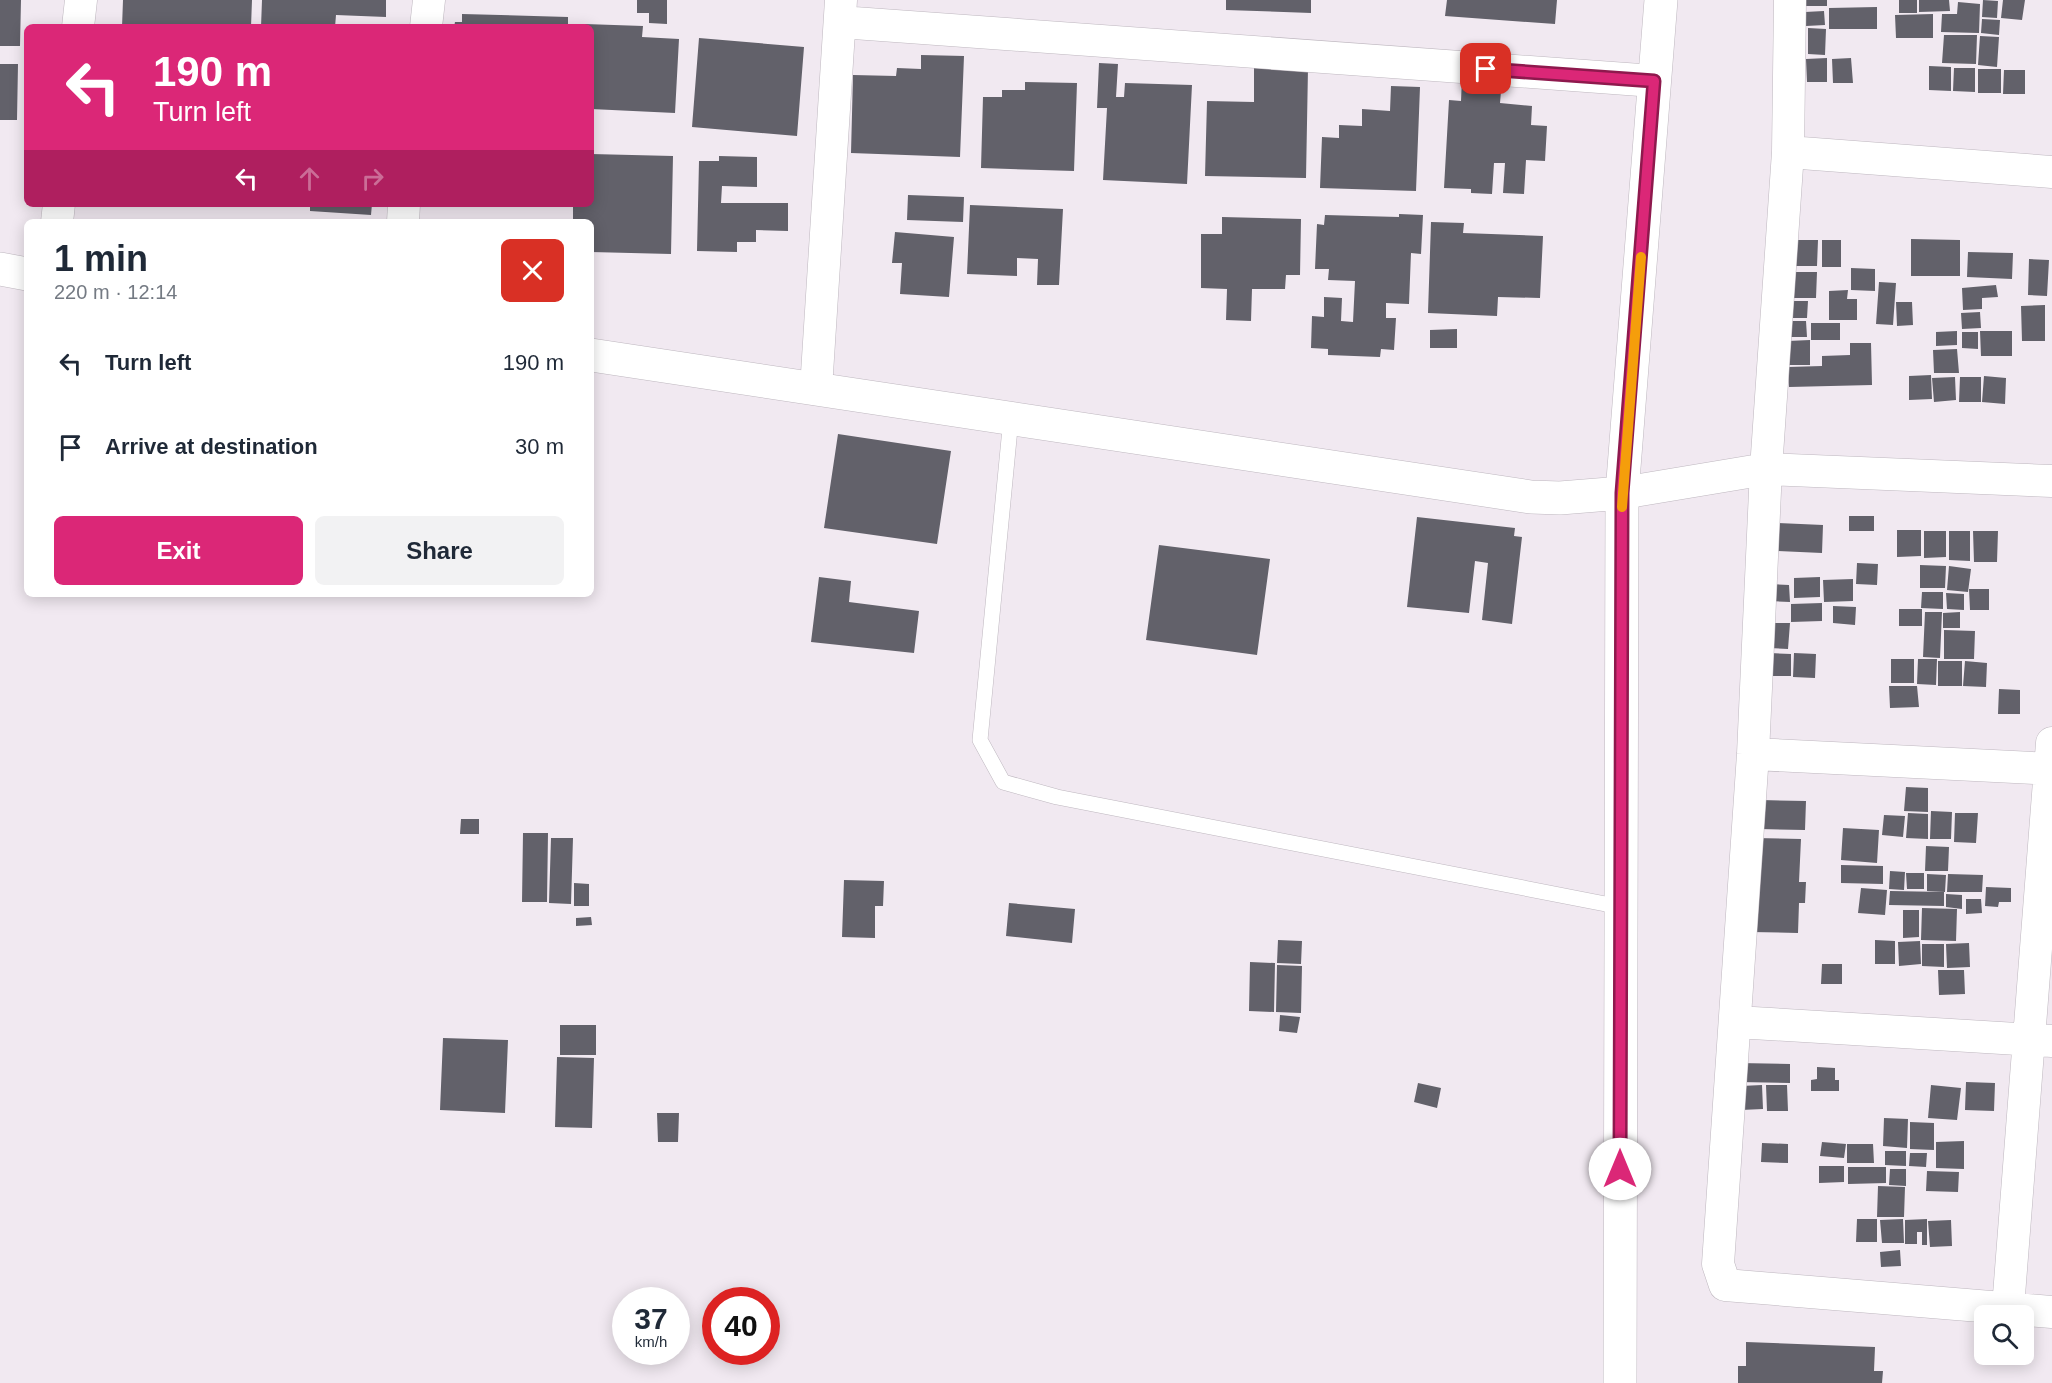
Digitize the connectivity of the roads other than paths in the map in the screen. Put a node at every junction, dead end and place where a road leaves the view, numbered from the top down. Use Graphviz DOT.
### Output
graph roads {
  1 [pos="81,0"];
  2 [pos="429,0"];
  3 [pos="1660,0"];
  4 [pos="1790,0"];
  5 [pos="841,11"];
  6 [pos="78,24"];
  7 [pos="426,24"];
  8 [pos="1654,81"];
  9 [pos="1788,152"];
  10 [pos="2052,172"];
  11 [pos="0,269"];
  12 [pos="24,273"];
  13 [pos="594,355"];
  14 [pos="816,389"];
  15 [pos="1011,418"];
  16 [pos="1766,469"];
  17 [pos="2052,482"];
  18 [pos="1622,493"];
  19 [pos="1753,754"];
  20 [pos="2051,760"];
  21 [pos="1621,907"];
  22 [pos="1736,1022"];
  23 [pos="2041,1040"];
  24 [pos="1974,1305"];
  25 [pos="2008,1305"];
  26 [pos="2034,1310"];
  27 [pos="2052,1312"];
  28 [pos="1620,1383"];
  1 -- 6 [label="street"];
  2 -- 7 [label="street"];
  3 -- 8 [label="street"];
  4 -- 9 [label="street"];
  5 -- 8 [label="street"];
  5 -- 14 [label="street"];
  8 -- 18 [label="street"];
  9 -- 10 [label="street"];
  9 -- 16 [label="street"];
  11 -- 12 [label="street"];
  13 -- 14 [label="street"];
  14 -- 15 [label="street"];
  15 -- 18 [label="street"];
  15 -- 21 [label="lane"];
  16 -- 17 [label="street"];
  16 -- 18 [label="street"];
  16 -- 19 [label="street"];
  18 -- 21 [label="street"];
  19 -- 20 [label="street"];
  19 -- 22 [label="street"];
  20 -- 23 [label="street"];
  21 -- 28 [label="street"];
  22 -- 23 [label="street"];
  22 -- 24 [label="street"];
  23 -- 25 [label="street"];
  26 -- 27 [label="street"];
}
